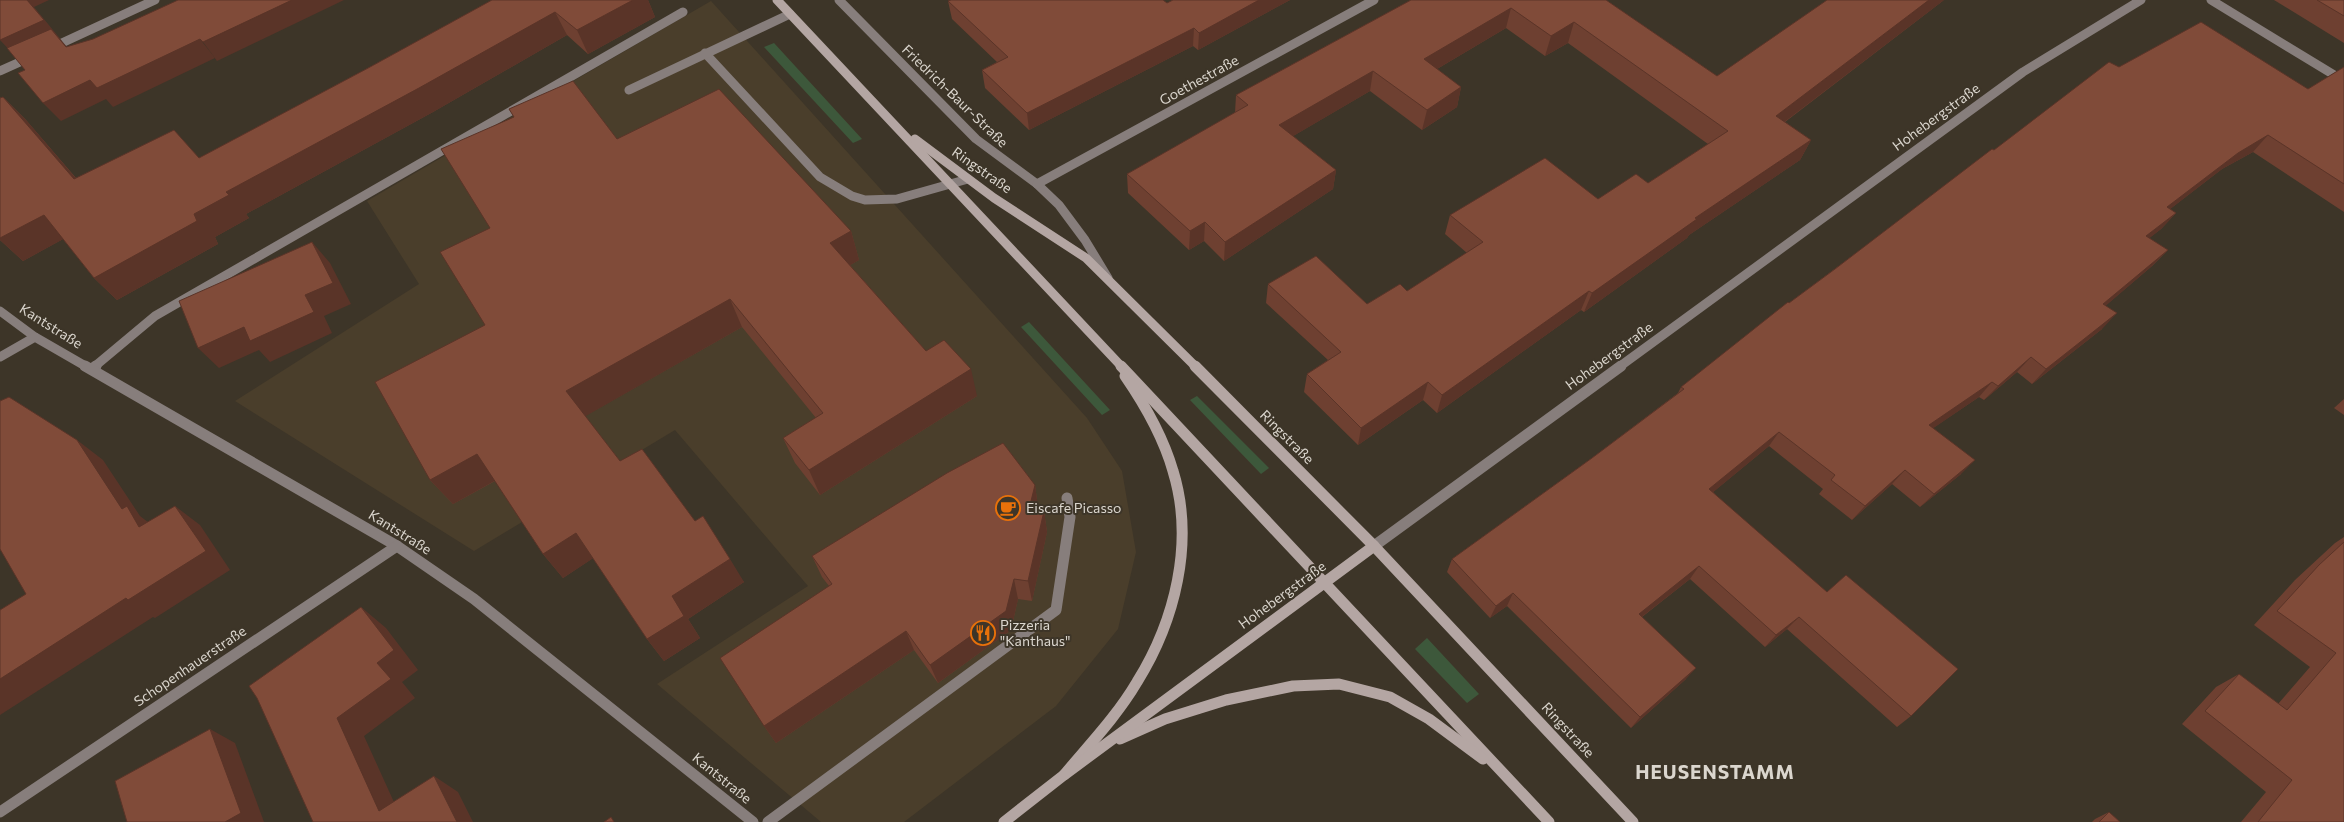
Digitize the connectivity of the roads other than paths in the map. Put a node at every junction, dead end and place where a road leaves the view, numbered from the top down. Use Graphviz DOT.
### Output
graph roads {
  1 [pos="155,0"];
  2 [pos="777,0"];
  3 [pos="840,0"];
  4 [pos="1374,0"];
  5 [pos="2141,0"];
  6 [pos="2211,0"];
  7 [pos="683,12"];
  8 [pos="790,14"];
  9 [pos="705,53"];
  10 [pos="0,72"];
  11 [pos="2344,81"];
  12 [pos="629,90"];
  13 [pos="885,114"];
  14 [pos="968,179"];
  15 [pos="1037,184"];
  16 [pos="951,185"];
  17 [pos="1108,278"];
  18 [pos="0,312"];
  19 [pos="35,337"];
  20 [pos="1108,350"];
  21 [pos="0,357"];
  22 [pos="92,368"];
  23 [pos="1066,498"];
  24 [pos="397,546"];
  25 [pos="1374,546"];
  26 [pos="1325,582"];
  27 [pos="1102,746"];
  28 [pos="1064,774"];
  29 [pos="1503,774"];
  30 [pos="0,812"];
  31 [pos="753,822"];
  32 [pos="768,822"];
  33 [pos="1004,822"];
  34 [pos="1549,822"];
  35 [pos="1633,822"];
  1 -- 10 [label="street"];
  2 -- 8 [label="main road, Ringstraße"];
  3 -- 15 [label="street, Friedrich-Baur-Straße"];
  4 -- 15 [label="street, Goethestraße"];
  5 -- 25 [label="street, Hohebergstraße"];
  6 -- 11 [label="street"];
  7 -- 22 [label="street"];
  8 -- 9 [label="street"];
  8 -- 13 [label="main road, Ringstraße"];
  9 -- 12 [label="street"];
  9 -- 16 [label="street"];
  13 -- 14 [label="main road, Ringstraße"];
  13 -- 16 [label="main road, Ringstraße"];
  14 -- 16 [label="street"];
  14 -- 17 [label="main road, Ringstraße"];
  15 -- 17 [label="street, Friedrich-Baur-Straße"];
  16 -- 20 [label="main road, Ringstraße"];
  17 -- 25 [label="main road, Ringstraße"];
  18 -- 19 [label="street, Kantstraße"];
  19 -- 21 [label="street"];
  19 -- 22 [label="street, Kantstraße"];
  20 -- 26 [label="main road, Ringstraße"];
  20 -- 28 [label="main road, Hohebergstraße"];
  22 -- 24 [label="street, Kantstraße"];
  23 -- 32 [label="street"];
  24 -- 30 [label="street, Schopenhauerstraße"];
  24 -- 31 [label="street, Kantstraße"];
  25 -- 26 [label="main road, Hohebergstraße"];
  25 -- 35 [label="main road, Ringstraße"];
  26 -- 27 [label="main road, Hohebergstraße"];
  26 -- 29 [label="main road, Ringstraße"];
  27 -- 28 [label="main road, Hohebergstraße"];
  27 -- 29 [label="main road, Hohebergstraße"];
  28 -- 33 [label="main road, Hohebergstraße"];
  29 -- 34 [label="main road, Ringstraße"];
}
